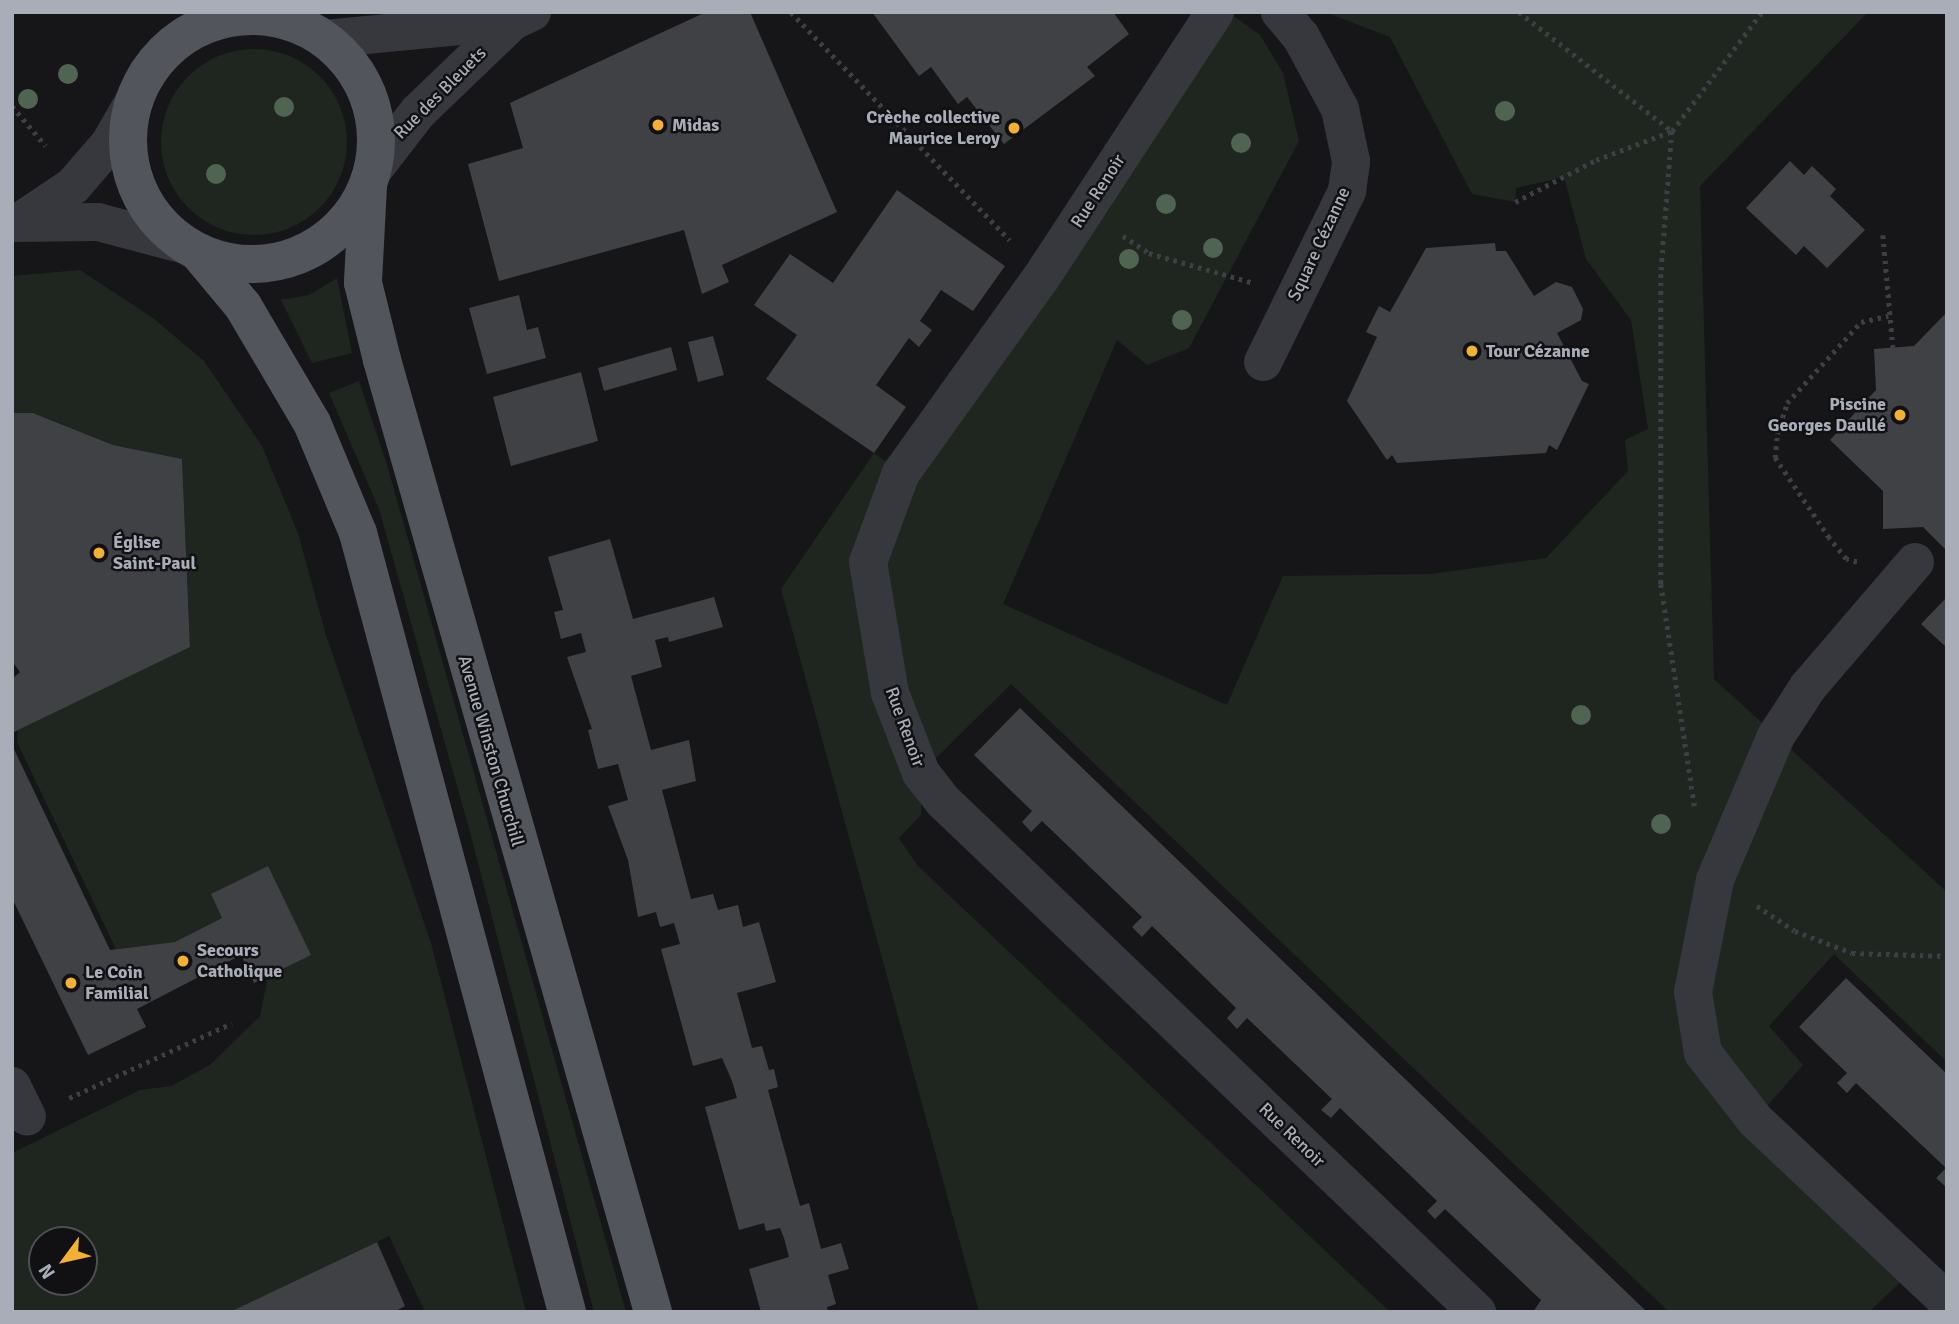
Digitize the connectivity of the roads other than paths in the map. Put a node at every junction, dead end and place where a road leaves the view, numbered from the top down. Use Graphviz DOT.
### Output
graph roads {
  1 [pos="169,12"];
  2 [pos="1215,12"];
  3 [pos="1280,12"];
  4 [pos="522,17"];
  5 [pos="313,28"];
  6 [pos="155,62"];
  7 [pos="134,101"];
  8 [pos="370,178"];
  9 [pos="17,221"];
  10 [pos="192,249"];
  11 [pos="1263,362"];
  12 [pos="1905,573"];
  13 [pos="1947,1301"];
  14 [pos="567,1312"];
  15 [pos="653,1312"];
  16 [pos="1477,1312"];
  1 -- 6 [label="main road"];
  2 -- 16 [label="street, Rue Renoir"];
  3 -- 11 [label="street, Square Cézanne"];
  4 -- 5 [label="street, Rue des Bleuets"];
  4 -- 8 [label="street, Rue des Bleuets"];
  5 -- 6 [label="main road"];
  5 -- 8 [label="main road"];
  6 -- 7 [label="main road"];
  7 -- 9 [label="street"];
  7 -- 10 [label="main road"];
  8 -- 10 [label="main road"];
  8 -- 15 [label="main road, Avenue Winston Churchill"];
  9 -- 10 [label="street"];
  10 -- 14 [label="main road"];
  12 -- 13 [label="street"];
}
